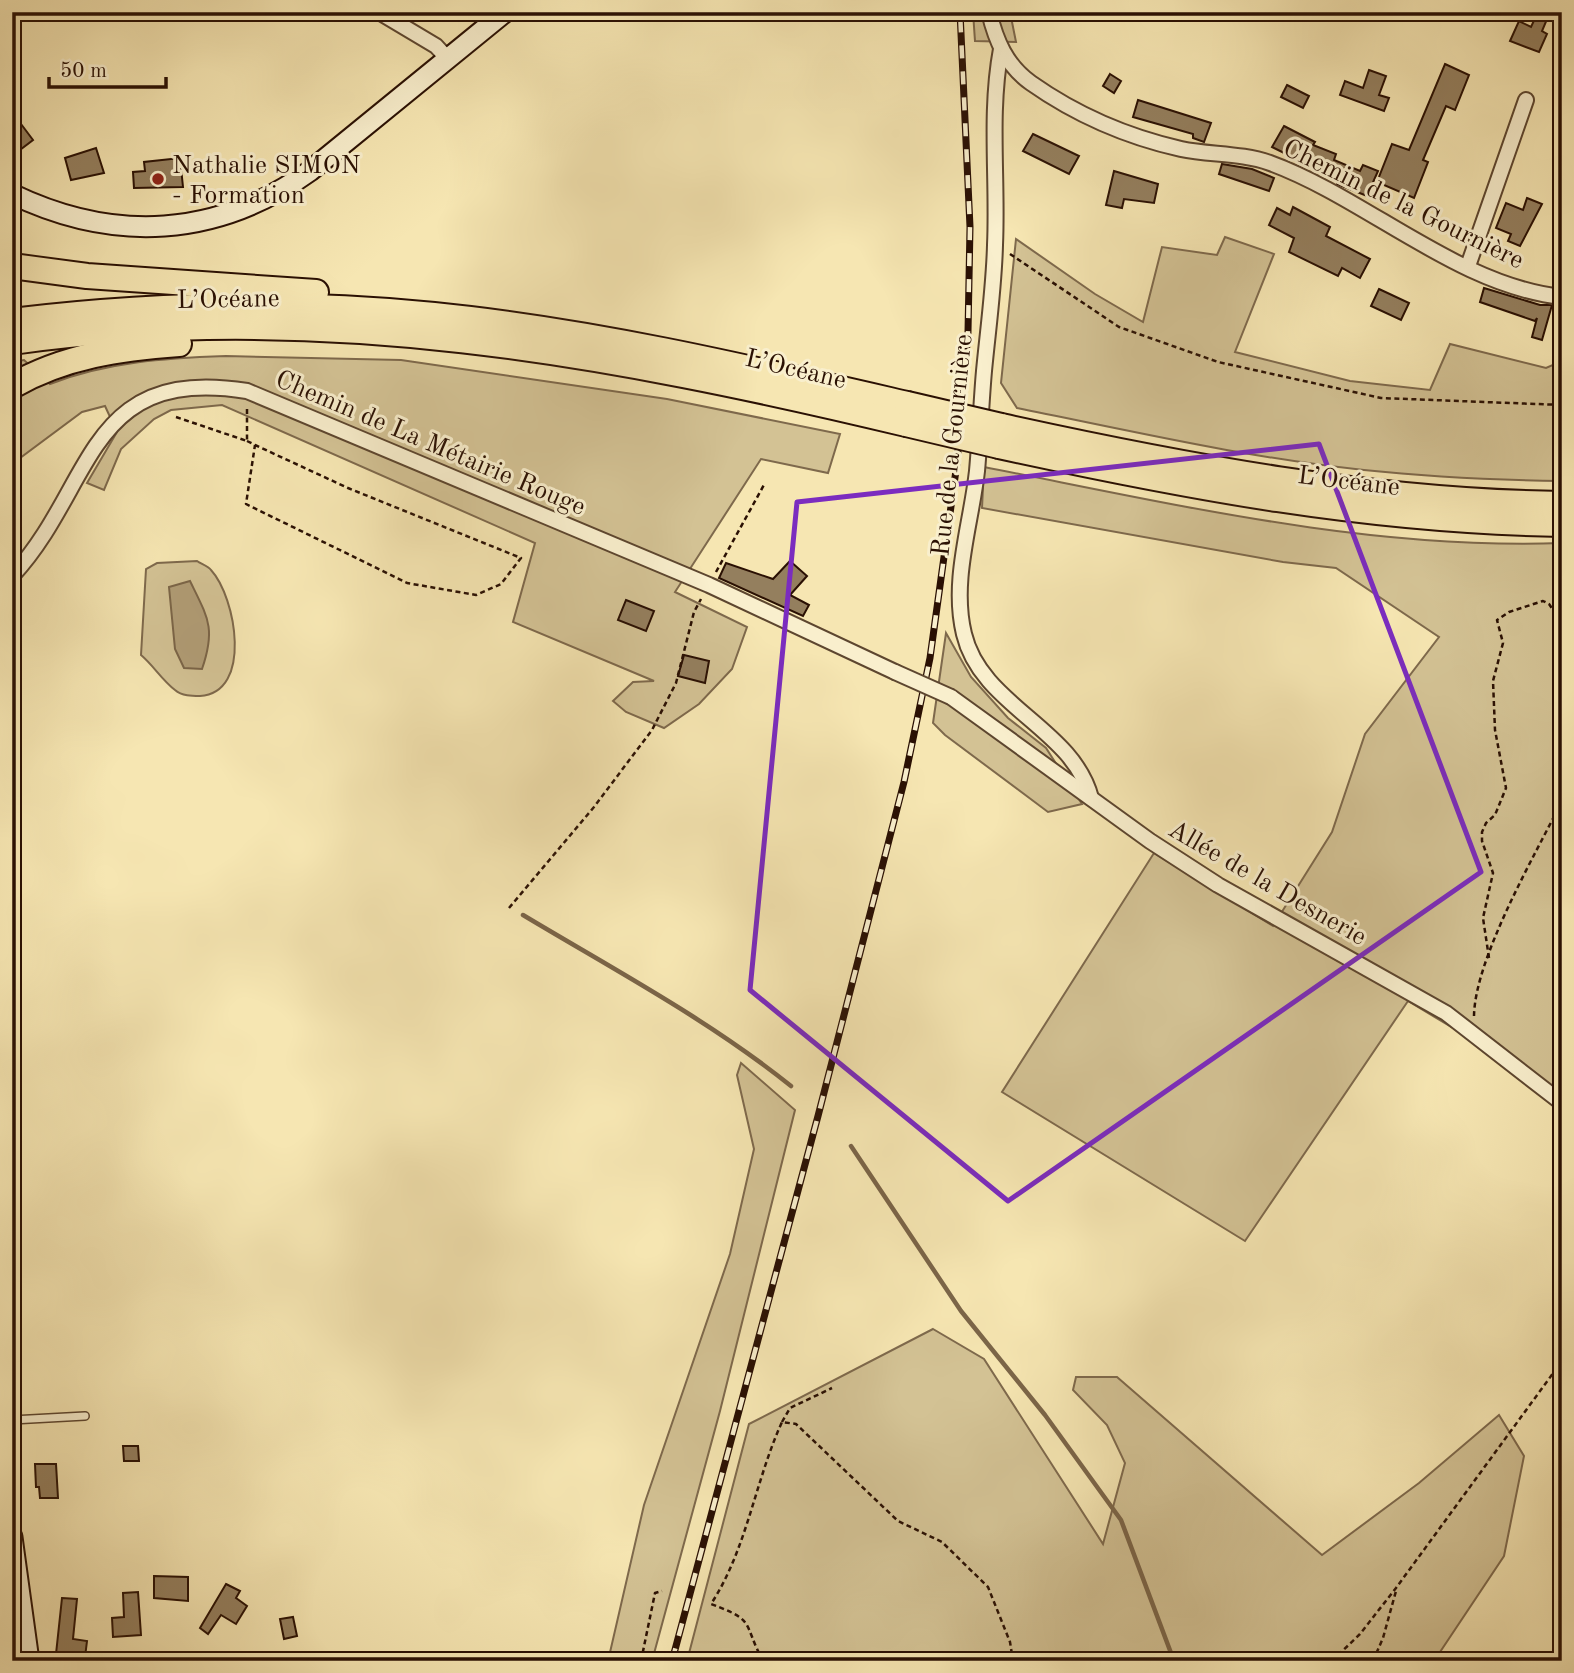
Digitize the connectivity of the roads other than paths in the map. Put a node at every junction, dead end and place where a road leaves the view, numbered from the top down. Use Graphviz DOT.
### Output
graph roads {
  1 [pos="379,12"];
  2 [pos="505,12"];
  3 [pos="989,12"];
  4 [pos="1001,49"];
  5 [pos="448,59"];
  6 [pos="1526,100"];
  7 [pos="12,194"];
  8 [pos="12,265"];
  9 [pos="1468,266"];
  10 [pos="1562,297"];
  11 [pos="436,315"];
  12 [pos="12,321"];
  13 [pos="297,327"];
  14 [pos="12,342"];
  15 [pos="12,386"];
  16 [pos="906,414"];
  17 [pos="1000,436"];
  18 [pos="1562,504"];
  19 [pos="1562,524"];
  20 [pos="12,576"];
  21 [pos="951,698"];
  22 [pos="1091,798"];
  23 [pos="1562,1103"];
  24 [pos="85,1416"];
  25 [pos="12,1420"];
  26 [pos="12,1537"];
  27 [pos="12,1652"];
  28 [pos="14,1661"];
  29 [pos="29,1661"];
  1 -- 5 [label="street"];
  2 -- 5 [label="street"];
  3 -- 4 [label="street, Chemin de la Gournière"];
  4 -- 9 [label="street, Chemin de la Gournière"];
  4 -- 22 [label="street, Rue de la Gournière"];
  5 -- 7 [label="street"];
  6 -- 9 [label="street"];
  8 -- 11 [label="highway"];
  9 -- 10 [label="street, Chemin de la Gournière"];
  11 -- 12 [label="highway, L’Océane"];
  11 -- 16 [label="highway, L’Océane"];
  13 -- 14 [label="highway, L’Océane"];
  13 -- 15 [label="highway"];
  13 -- 16 [label="highway, L’Océane"];
  16 -- 17 [label="highway, L’Océane, bridge"];
  17 -- 18 [label="highway, L’Océane"];
  17 -- 19 [label="highway, L’Océane"];
  20 -- 21 [label="street, Chemin de La Métairie Rouge, bridge"];
  21 -- 22 [label="street, Allée de la Desnerie"];
  22 -- 23 [label="street, Allée de la Desnerie"];
  24 -- 25 [label="lane"];
  26 -- 29 [label="street"];
  27 -- 28 [label="street"];
}
